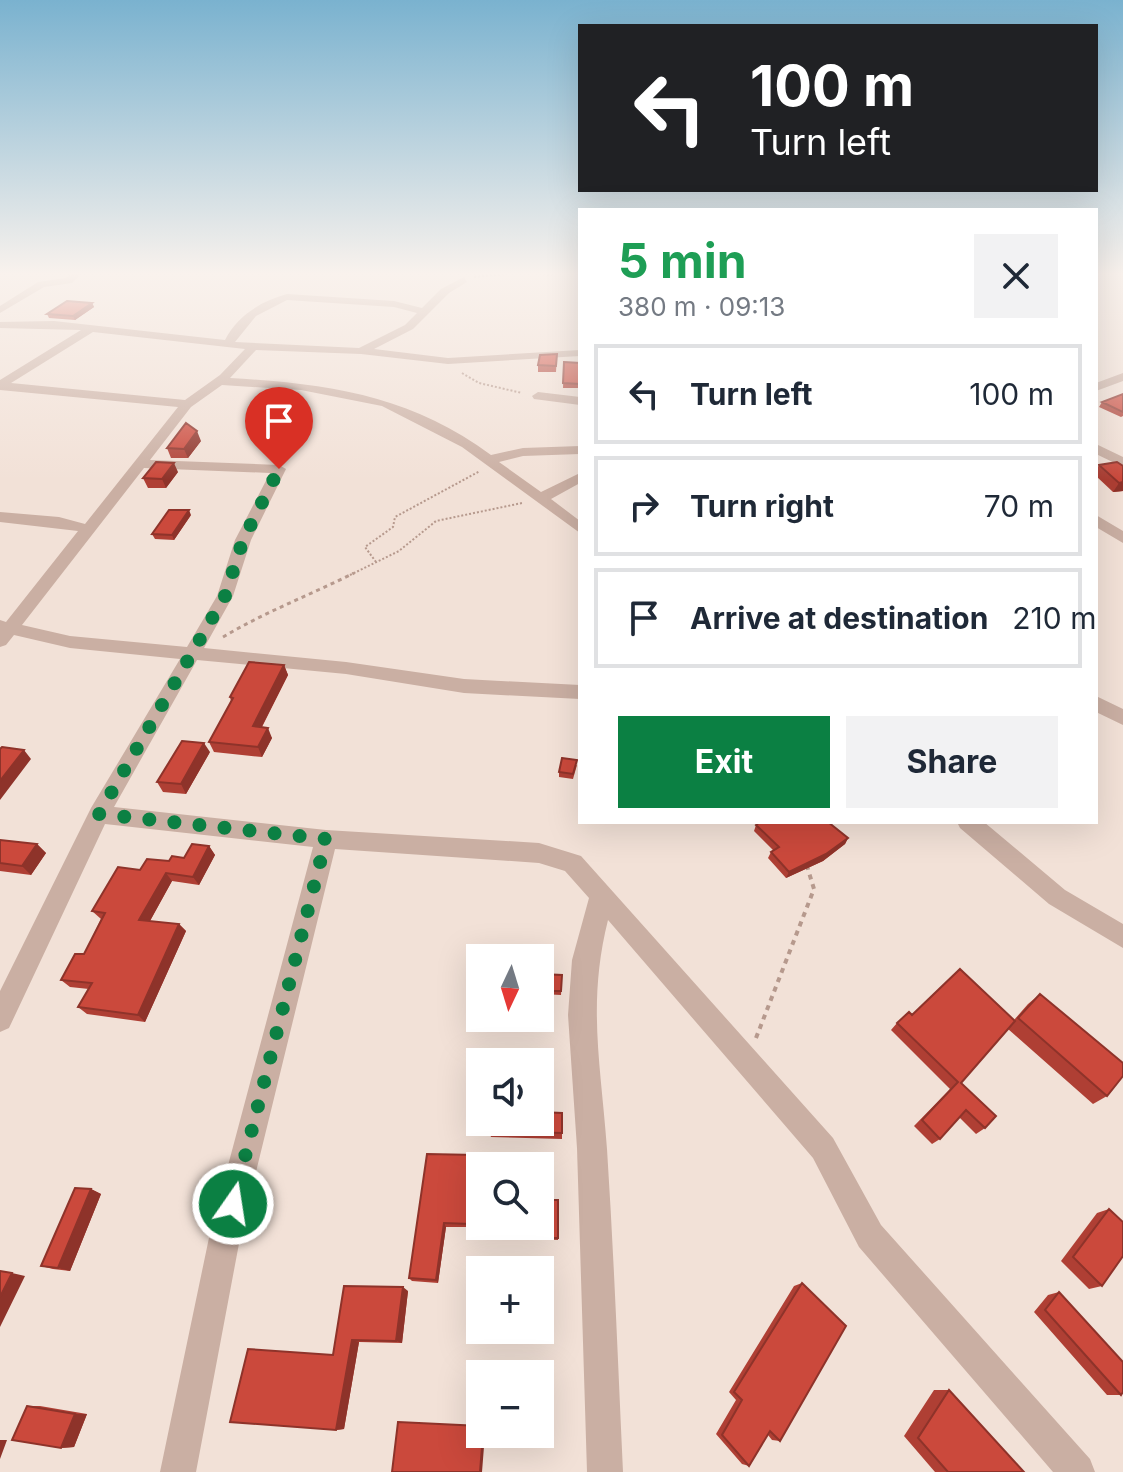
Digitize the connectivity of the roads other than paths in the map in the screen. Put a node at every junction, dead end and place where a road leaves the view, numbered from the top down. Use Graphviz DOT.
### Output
graph roads {
  1 [pos="68,343"];
  2 [pos="226,343"];
  3 [pos="229,343"];
  4 [pos="379,343"];
  5 [pos="253,347"];
  6 [pos="361,351"];
  7 [pos="578,353"];
  8 [pos="1098,374"];
  9 [pos="1121,380"];
  10 [pos="220,381"];
  11 [pos="0,385"];
  12 [pos="1098,386"];
  13 [pos="538,396"];
  14 [pos="578,401"];
  15 [pos="187,404"];
  16 [pos="1098,449"];
  17 [pos="578,450"];
  18 [pos="488,460"];
  19 [pos="1123,463"];
  20 [pos="140,464"];
  21 [pos="578,478"];
  22 [pos="542,498"];
  23 [pos="0,517"];
  24 [pos="1098,521"];
  25 [pos="578,526"];
  26 [pos="88,529"];
  27 [pos="1123,538"];
  28 [pos="3,631"];
  29 [pos="190,655"];
  30 [pos="578,692"];
  31 [pos="1098,704"];
  32 [pos="1123,718"];
  33 [pos="99,814"];
  34 [pos="970,824"];
  35 [pos="326,839"];
  36 [pos="601,898"];
  37 [pos="1123,937"];
  38 [pos="0,1019"];
  39 [pos="178,1472"];
  40 [pos="605,1472"];
  41 [pos="1077,1472"];
  1 -- 11 [label="street"];
  2 -- 3 [label="street"];
  3 -- 5 [label="street"];
  4 -- 6 [label="street"];
  5 -- 6 [label="street"];
  5 -- 10 [label="street"];
  6 -- 7 [label="street"];
  8 -- 9 [label="street"];
  9 -- 12 [label="street"];
  10 -- 15 [label="street"];
  10 -- 18 [label="street"];
  11 -- 15 [label="street"];
  13 -- 14 [label="street"];
  15 -- 20 [label="street"];
  16 -- 19 [label="street"];
  17 -- 18 [label="street"];
  18 -- 22 [label="street"];
  20 -- 26 [label="street"];
  20 -- 29 [label="street"];
  21 -- 22 [label="street"];
  22 -- 25 [label="street"];
  23 -- 26 [label="street"];
  24 -- 27 [label="street"];
  26 -- 28 [label="street"];
  28 -- 29 [label="street"];
  29 -- 30 [label="street"];
  29 -- 33 [label="street"];
  31 -- 32 [label="street"];
  33 -- 35 [label="street"];
  33 -- 38 [label="street"];
  34 -- 37 [label="street"];
  35 -- 36 [label="street"];
  35 -- 39 [label="street"];
  36 -- 40 [label="street"];
  36 -- 41 [label="street"];
}
